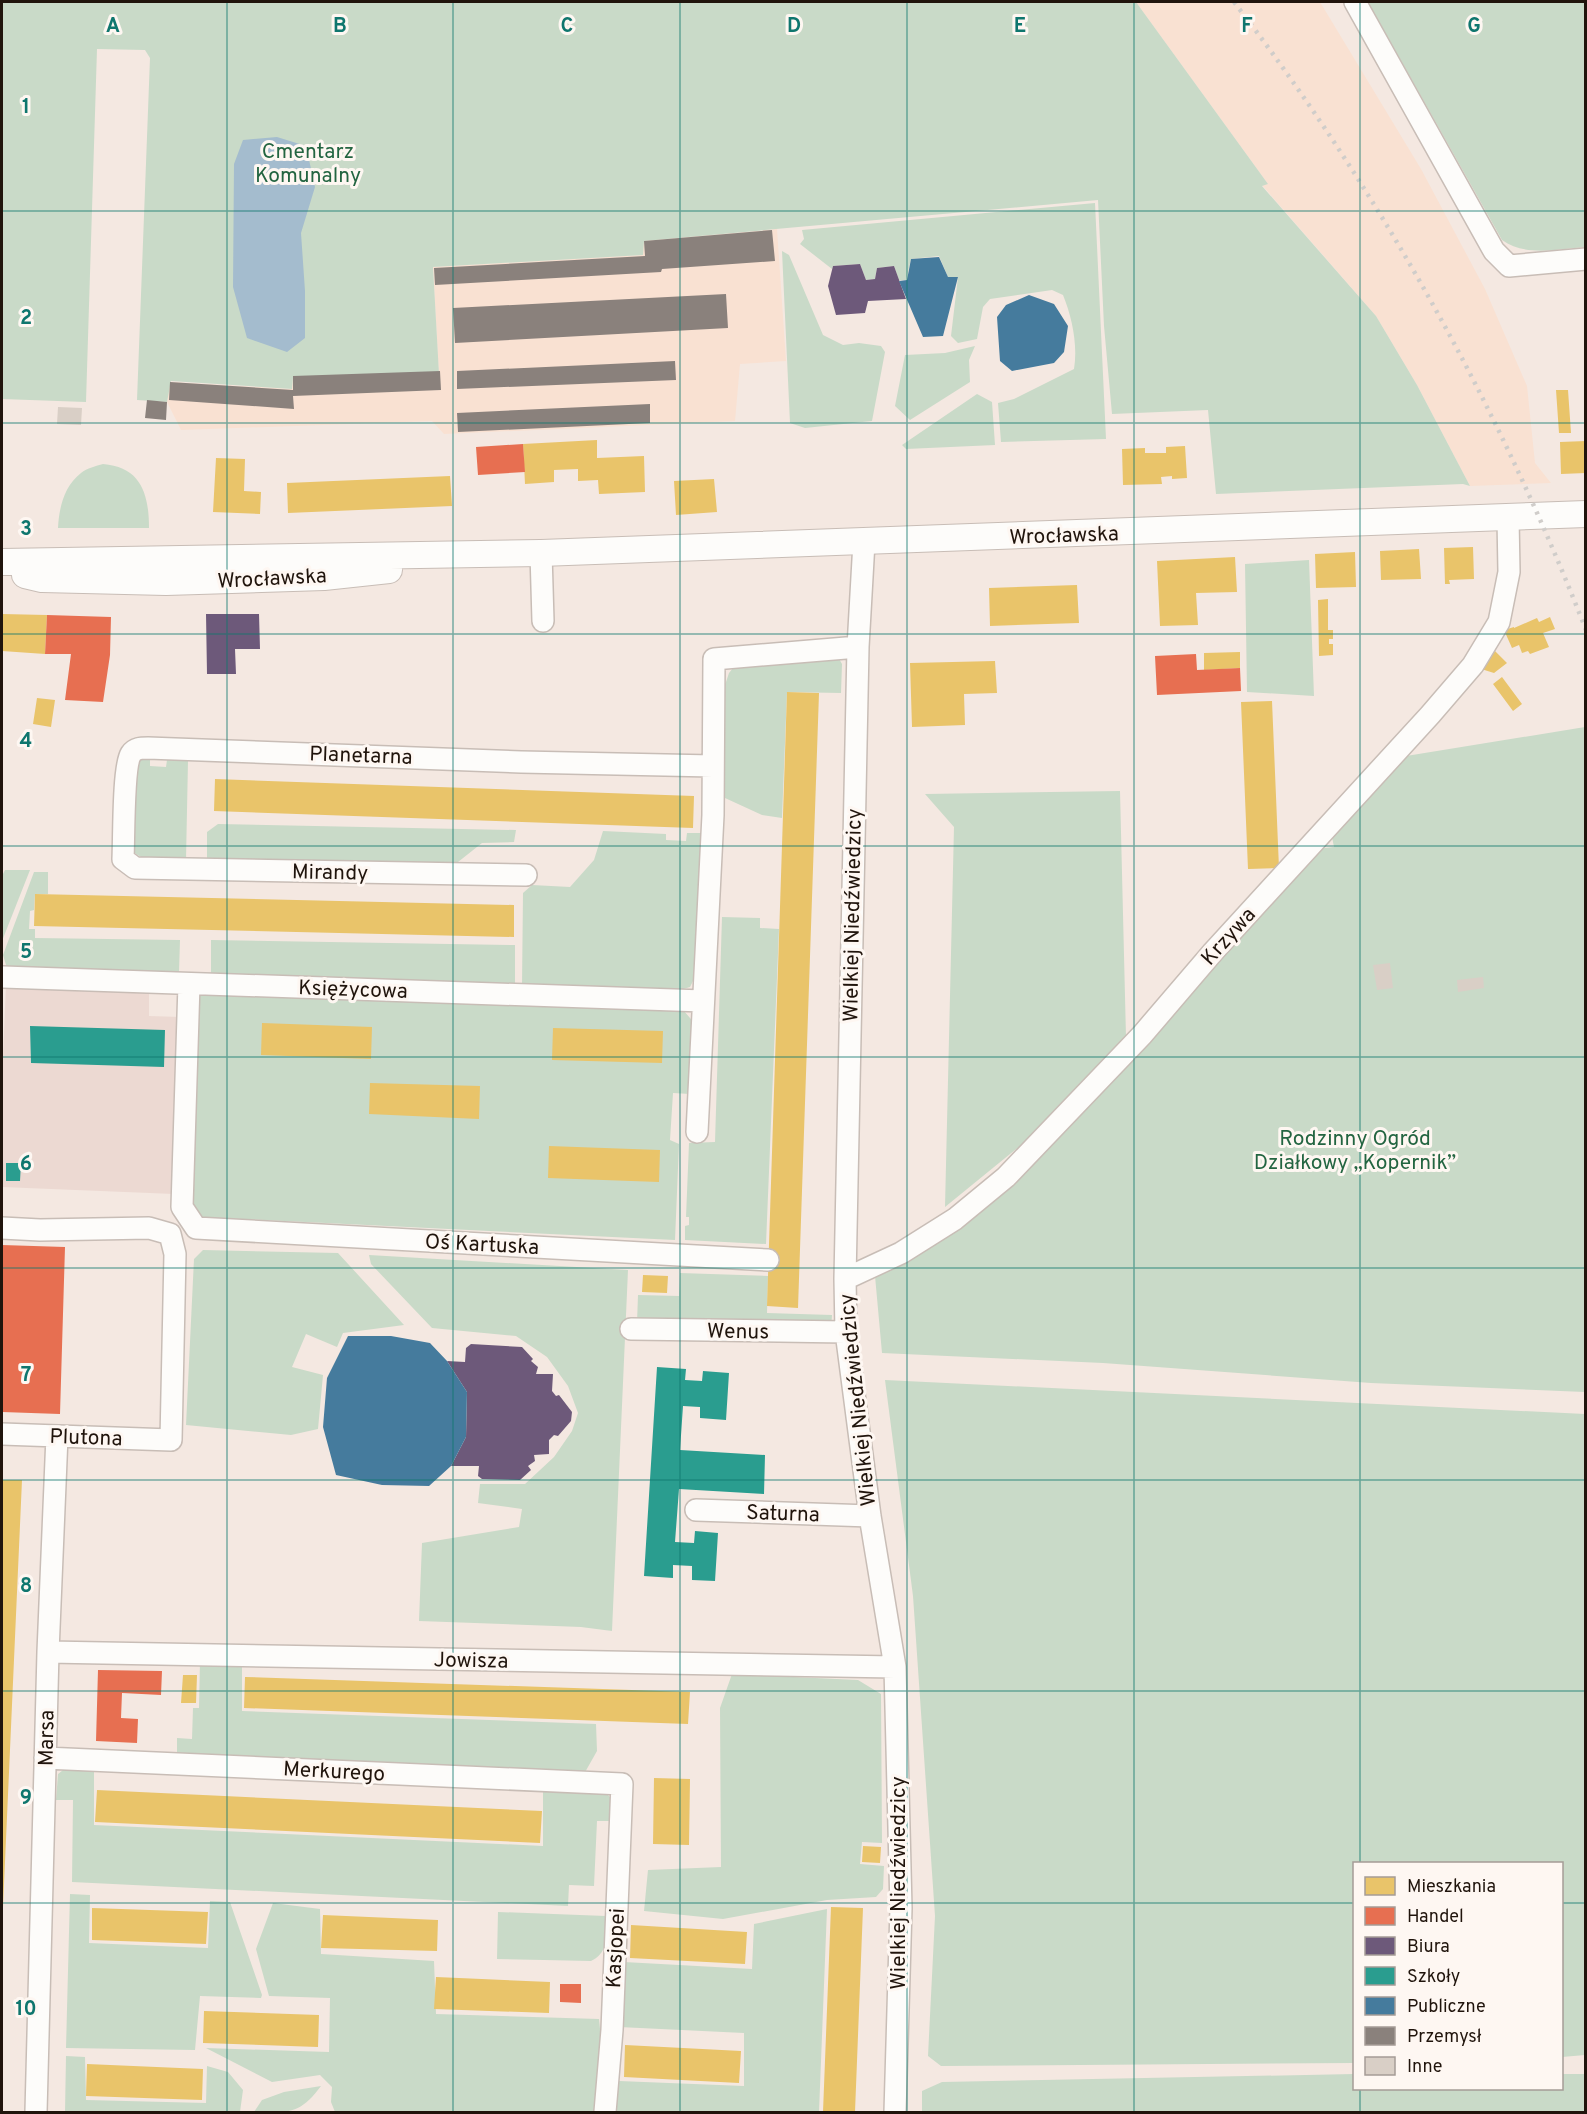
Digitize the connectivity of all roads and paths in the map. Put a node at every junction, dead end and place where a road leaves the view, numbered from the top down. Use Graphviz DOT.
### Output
graph roads {
  1 [pos="1355,2"];
  2 [pos="1586,259"];
  3 [pos="1586,514"];
  4 [pos="1508,518"];
  5 [pos="864,542"];
  6 [pos="542,553"];
  7 [pos="2,562"];
  8 [pos="2,569"];
  9 [pos="543,621"];
  10 [pos="858,647"];
  11 [pos="713,766"];
  12 [pos="135,868"];
  13 [pos="526,876"];
  14 [pos="3,977"];
  15 [pos="189,984"];
  16 [pos="703,1001"];
  17 [pos="697,1132"];
  18 [pos="2,1228"];
  19 [pos="768,1260"];
  20 [pos="845,1279"];
  21 [pos="631,1329"];
  22 [pos="846,1332"];
  23 [pos="2,1434"];
  24 [pos="57,1436"];
  25 [pos="696,1510"];
  26 [pos="870,1516"];
  27 [pos="48,1652"];
  28 [pos="895,1667"];
  29 [pos="45,1758"];
  30 [pos="622,1784"];
  31 [pos="36,2112"];
  32 [pos="604,2112"];
  33 [pos="895,2112"];
  1 -- 2 [label="street"];
  3 -- 4 [label="main road, Wrocławska"];
  4 -- 5 [label="main road, Wrocławska"];
  4 -- 20 [label="street, Krzywa"];
  5 -- 6 [label="main road, Wrocławska"];
  5 -- 10 [label="street, Wielkiej Niedźwiedzicy"];
  6 -- 7 [label="main road, Wrocławska"];
  6 -- 8 [label="main road, Wrocławska"];
  6 -- 9 [label="street"];
  10 -- 11 [label="street"];
  10 -- 20 [label="street, Wielkiej Niedźwiedzicy"];
  11 -- 12 [label="street, Planetarna"];
  11 -- 16 [label="street"];
  12 -- 13 [label="street, Mirandy"];
  14 -- 15 [label="street, Księżycowa"];
  15 -- 16 [label="street, Księżycowa"];
  15 -- 19 [label="street, Oś Kartuska"];
  16 -- 17 [label="street"];
  18 -- 24 [label="street, Plutona"];
  20 -- 22 [label="street, Wielkiej Niedźwiedzicy"];
  21 -- 22 [label="street, Wenus"];
  22 -- 26 [label="street, Wielkiej Niedźwiedzicy"];
  23 -- 24 [label="street, Plutona"];
  24 -- 27 [label="street, Marsa"];
  25 -- 26 [label="street, Saturna"];
  26 -- 28 [label="street, Wielkiej Niedźwiedzicy"];
  27 -- 28 [label="street, Jowisza"];
  27 -- 29 [label="street, Marsa"];
  28 -- 33 [label="street, Wielkiej Niedźwiedzicy"];
  29 -- 30 [label="street, Merkurego"];
  29 -- 31 [label="street, Marsa"];
  30 -- 32 [label="street, Kasjopei"];
}
